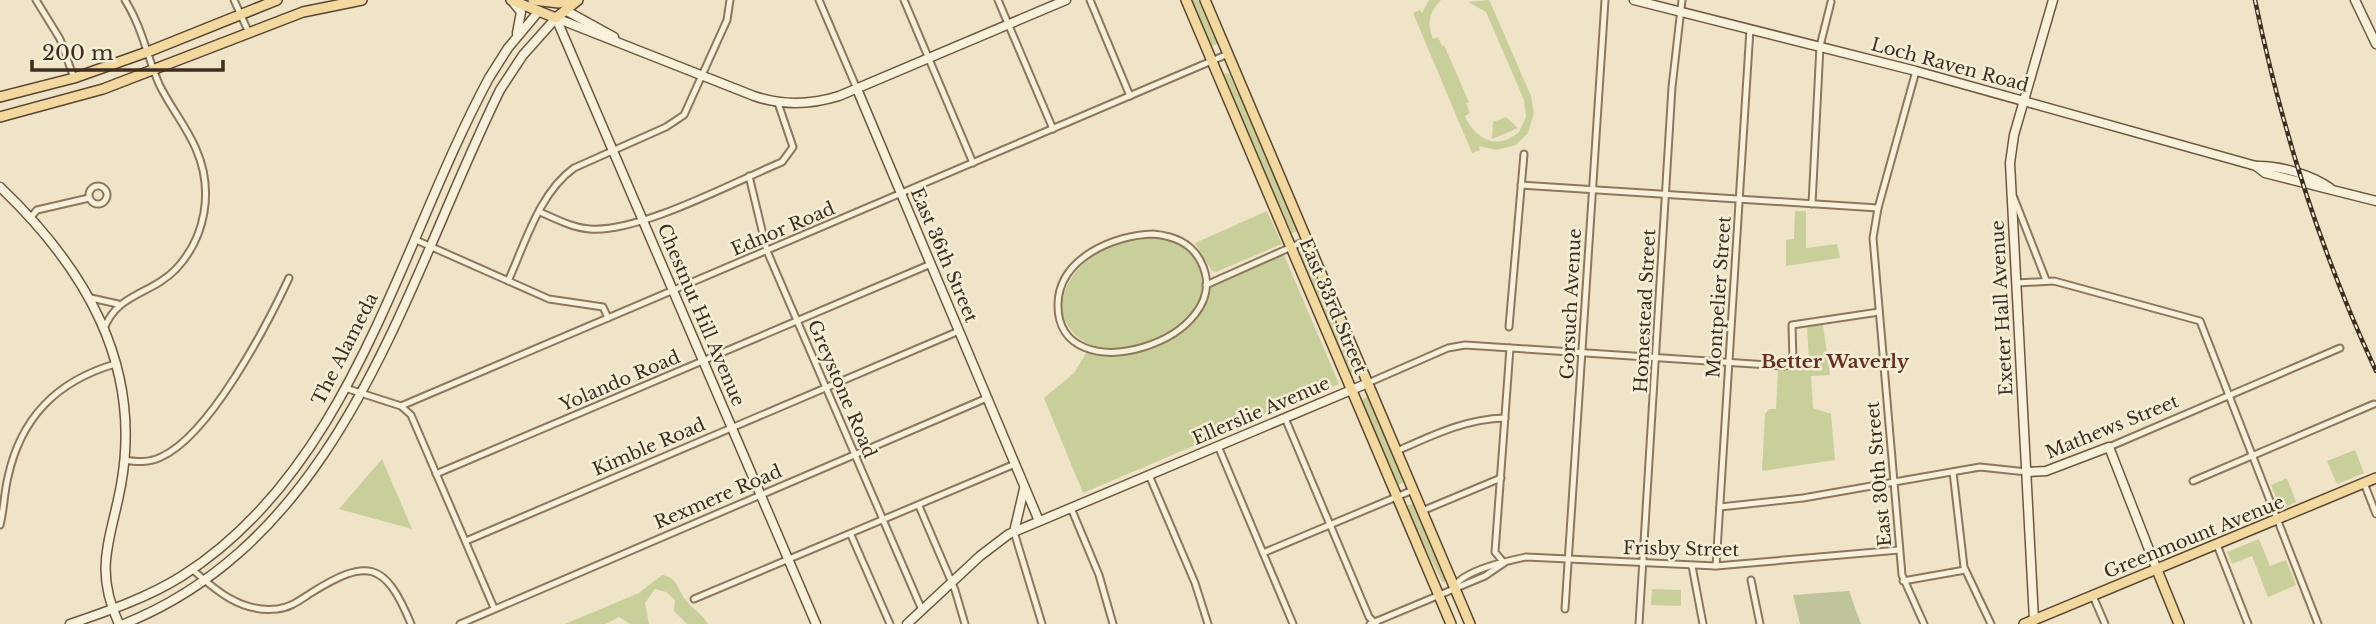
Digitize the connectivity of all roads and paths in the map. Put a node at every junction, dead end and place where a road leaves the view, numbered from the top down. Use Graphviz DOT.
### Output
graph roads {
  1 [pos="36,0"];
  2 [pos="125,0"];
  3 [pos="234,0"];
  4 [pos="277,0"];
  5 [pos="362,0"];
  6 [pos="510,0"];
  7 [pos="533,0"];
  8 [pos="569,0"];
  9 [pos="578,0"];
  10 [pos="730,0"];
  11 [pos="819,0"];
  12 [pos="904,0"];
  13 [pos="998,0"];
  14 [pos="1066,0"];
  15 [pos="1090,0"];
  16 [pos="1186,0"];
  17 [pos="1205,0"];
  18 [pos="1605,0"];
  19 [pos="1634,0"];
  20 [pos="1682,0"];
  21 [pos="2053,0"];
  22 [pos="2355,0"];
  23 [pos="547,1"];
  24 [pos="1831,2"];
  25 [pos="565,10"];
  26 [pos="540,11"];
  27 [pos="1678,12"];
  28 [pos="240,14"];
  29 [pos="556,18"];
  30 [pos="1009,24"];
  31 [pos="1750,29"];
  32 [pos="249,33"];
  33 [pos="515,39"];
  34 [pos="2375,39"];
  35 [pos="622,42"];
  36 [pos="1821,46"];
  37 [pos="150,51"];
  38 [pos="1228,54"];
  39 [pos="929,58"];
  40 [pos="1212,61"];
  41 [pos="154,71"];
  42 [pos="1916,71"];
  43 [pos="704,76"];
  44 [pos="74,78"];
  45 [pos="857,89"];
  46 [pos="1130,96"];
  47 [pos="0,97"];
  48 [pos="2024,101"];
  49 [pos="778,103"];
  50 [pos="0,117"];
  51 [pos="1053,129"];
  52 [pos="614,150"];
  53 [pos="1524,154"];
  54 [pos="973,163"];
  55 [pos="749,176"];
  56 [pos="1521,185"];
  57 [pos="0,187"];
  58 [pos="1592,190"];
  59 [pos="901,194"];
  60 [pos="2012,194"];
  61 [pos="1666,195"];
  62 [pos="89,198"];
  63 [pos="1739,199"];
  64 [pos="2376,201"];
  65 [pos="1812,204"];
  66 [pos="1878,208"];
  67 [pos="540,212"];
  68 [pos="31,217"];
  69 [pos="644,221"];
  70 [pos="416,240"];
  71 [pos="1307,240"];
  72 [pos="431,247"];
  73 [pos="1292,248"];
  74 [pos="767,251"];
  75 [pos="931,264"];
  76 [pos="289,278"];
  77 [pos="2046,280"];
  78 [pos="508,282"];
  79 [pos="2017,283"];
  80 [pos="1206,285"];
  81 [pos="674,291"];
  82 [pos="90,298"];
  83 [pos="118,304"];
  84 [pos="1879,312"];
  85 [pos="608,318"];
  86 [pos="797,320"];
  87 [pos="1509,327"];
  88 [pos="104,329"];
  89 [pos="959,331"];
  90 [pos="1510,348"];
  91 [pos="2340,348"];
  92 [pos="1583,353"];
  93 [pos="1656,358"];
  94 [pos="703,360"];
  95 [pos="1729,363"];
  96 [pos="114,364"];
  97 [pos="1368,383"];
  98 [pos="826,387"];
  99 [pos="345,388"];
  100 [pos="1352,390"];
  101 [pos="361,395"];
  102 [pos="2229,396"];
  103 [pos="987,398"];
  104 [pos="2374,404"];
  105 [pos="401,406"];
  106 [pos="1286,418"];
  107 [pos="1505,418"];
  108 [pos="732,427"];
  109 [pos="1218,446"];
  110 [pos="2109,447"];
  111 [pos="1397,451"];
  112 [pos="855,454"];
  113 [pos="2252,456"];
  114 [pos="124,460"];
  115 [pos="1015,464"];
  116 [pos="1952,472"];
  117 [pos="2027,472"];
  118 [pos="436,474"];
  119 [pos="1149,475"];
  120 [pos="1501,478"];
  121 [pos="2376,478"];
  122 [pos="2193,481"];
  123 [pos="1894,482"];
  124 [pos="2364,483"];
  125 [pos="1024,486"];
  126 [pos="1413,490"];
  127 [pos="760,494"];
  128 [pos="1397,497"];
  129 [pos="919,506"];
  130 [pos="1720,507"];
  131 [pos="1071,508"];
  132 [pos="1422,511"];
  133 [pos="2376,514"];
  134 [pos="2277,520"];
  135 [pos="883,521"];
  136 [pos="1039,521"];
  137 [pos="0,525"];
  138 [pos="1330,525"];
  139 [pos="1014,532"];
  140 [pos="851,535"];
  141 [pos="466,541"];
  142 [pos="2217,545"];
  143 [pos="1899,550"];
  144 [pos="1264,553"];
  145 [pos="1569,559"];
  146 [pos="789,561"];
  147 [pos="1504,562"];
  148 [pos="1643,564"];
  149 [pos="1692,566"];
  150 [pos="1716,566"];
  151 [pos="192,569"];
  152 [pos="1965,570"];
  153 [pos="2157,570"];
  154 [pos="1751,580"];
  155 [pos="204,581"];
  156 [pos="1903,581"];
  157 [pos="952,582"];
  158 [pos="1454,587"];
  159 [pos="1439,594"];
  160 [pos="2093,596"];
  161 [pos="695,599"];
  162 [pos="161,607"];
  163 [pos="494,608"];
  164 [pos="1565,609"];
  165 [pos="112,610"];
  166 [pos="922,610"];
  167 [pos="2034,622"];
  168 [pos="1373,623"];
  169 [pos="70,624"];
  170 [pos="103,624"];
  171 [pos="121,624"];
  172 [pos="142,624"];
  173 [pos="411,624"];
  174 [pos="460,624"];
  175 [pos="816,624"];
  176 [pos="890,624"];
  177 [pos="907,624"];
  178 [pos="965,624"];
  179 [pos="1042,624"];
  180 [pos="1113,624"];
  181 [pos="1208,624"];
  182 [pos="1293,624"];
  183 [pos="1451,624"];
  184 [pos="1470,624"];
  185 [pos="1639,624"];
  186 [pos="1703,624"];
  187 [pos="1760,624"];
  188 [pos="1924,624"];
  189 [pos="1991,624"];
  190 [pos="2024,624"];
  191 [pos="2105,624"];
  192 [pos="2179,624"];
  193 [pos="2248,624"];
  194 [pos="2318,624"];
  1 -- 44 [label="street"];
  2 -- 37 [label="street"];
  3 -- 28 [label="street"];
  4 -- 28 [label="main road"];
  5 -- 32 [label="main road"];
  6 -- 26 [label="main road"];
  6 -- 33 [label="main road"];
  7 -- 23 [label="main road"];
  8 -- 23 [label="main road"];
  9 -- 25 [label="main road, The Alameda"];
  10 -- 43 [label="street"];
  11 -- 45 [label="street, East 36th Street"];
  12 -- 39 [label="street"];
  13 -- 30 [label="street"];
  14 -- 30 [label="main road"];
  15 -- 46 [label="street"];
  16 -- 40 [label="main road, East 33rd Street"];
  17 -- 38 [label="main road, East 33rd Street"];
  18 -- 58 [label="street, Gorsuch Avenue"];
  19 -- 27 [label="main road, Loch Raven Road"];
  20 -- 27 [label="street, Homestead Street"];
  21 -- 48 [label="main road, Exeter Hall Avenue"];
  22 -- 34 [label="main road"];
  23 -- 25 [label="main road"];
  23 -- 26 [label="main road, The Alameda"];
  24 -- 36 [label="street"];
  25 -- 29 [label="main road, The Alameda"];
  25 -- 35 [label="main road"];
  26 -- 29 [label="main road"];
  26 -- 33 [label="main road, The Alameda"];
  27 -- 31 [label="main road, Loch Raven Road"];
  27 -- 61 [label="street, Homestead Street"];
  28 -- 32 [label="street"];
  28 -- 37 [label="main road"];
  29 -- 35 [label="main road"];
  29 -- 52 [label="main road, Chestnut Hill Avenue"];
  29 -- 72 [label="main road, The Alameda"];
  30 -- 39 [label="main road"];
  30 -- 51 [label="street"];
  31 -- 36 [label="main road, Loch Raven Road"];
  31 -- 63 [label="street, Montpelier Street"];
  32 -- 41 [label="main road"];
  33 -- 70 [label="main road, The Alameda"];
  35 -- 43 [label="main road"];
  36 -- 42 [label="main road, Loch Raven Road"];
  36 -- 65 [label="street"];
  37 -- 41 [label="street"];
  37 -- 44 [label="main road"];
  38 -- 40 [label="street, Ednor Road"];
  38 -- 71 [label="main road, East 33rd Street"];
  39 -- 45 [label="main road"];
  39 -- 54 [label="street"];
  40 -- 46 [label="street, Ednor Road"];
  40 -- 73 [label="main road, East 33rd Street"];
  41 -- 50 [label="main road"];
  41 -- 83 [label="street"];
  42 -- 48 [label="main road, Loch Raven Road"];
  42 -- 66 [label="street, East 30th Street"];
  43 -- 49 [label="main road"];
  43 -- 52 [label="street"];
  44 -- 47 [label="main road"];
  45 -- 49 [label="main road"];
  45 -- 59 [label="main road, East 36th Street"];
  46 -- 51 [label="street, Ednor Road"];
  48 -- 60 [label="main road, Exeter Hall Avenue"];
  48 -- 64 [label="main road, Loch Raven Road"];
  49 -- 55 [label="street"];
  51 -- 54 [label="street, Ednor Road"];
  52 -- 67 [label="street"];
  52 -- 69 [label="main road, Chestnut Hill Avenue"];
  53 -- 56 [label="street"];
  54 -- 59 [label="street, Ednor Road"];
  55 -- 69 [label="street"];
  55 -- 74 [label="street, Greystone Road"];
  56 -- 58 [label="street"];
  56 -- 87 [label="street"];
  57 -- 68 [label="main road"];
  58 -- 61 [label="street"];
  58 -- 92 [label="street, Gorsuch Avenue"];
  59 -- 74 [label="street, Ednor Road"];
  59 -- 75 [label="main road, East 36th Street"];
  60 -- 77 [label="street"];
  60 -- 79 [label="main road, Exeter Hall Avenue"];
  61 -- 63 [label="street"];
  61 -- 93 [label="street, Homestead Street"];
  62 -- 68 [label="street"];
  63 -- 65 [label="street"];
  63 -- 95 [label="street, Montpelier Street"];
  65 -- 66 [label="street"];
  66 -- 84 [label="street, East 30th Street"];
  67 -- 69 [label="street"];
  67 -- 78 [label="street"];
  68 -- 82 [label="main road"];
  69 -- 81 [label="main road, Chestnut Hill Avenue"];
  70 -- 72 [label="street"];
  70 -- 99 [label="main road, The Alameda"];
  71 -- 73 [label="street"];
  71 -- 97 [label="main road, East 33rd Street"];
  72 -- 78 [label="street"];
  72 -- 101 [label="main road, The Alameda"];
  73 -- 80 [label="street"];
  73 -- 100 [label="main road, East 33rd Street"];
  74 -- 81 [label="street, Ednor Road"];
  74 -- 86 [label="street, Greystone Road"];
  75 -- 86 [label="street, Yolando Road"];
  75 -- 89 [label="main road, East 36th Street"];
  76 -- 114 [label="street"];
  77 -- 79 [label="street"];
  77 -- 102 [label="street"];
  78 -- 85 [label="street"];
  79 -- 117 [label="main road, Exeter Hall Avenue"];
  80 -- 80 [label="street"];
  81 -- 85 [label="street, Ednor Road"];
  81 -- 94 [label="main road, Chestnut Hill Avenue"];
  82 -- 83 [label="street"];
  82 -- 88 [label="main road"];
  83 -- 88 [label="street"];
  84 -- 95 [label="street, Ellerslie Avenue"];
  84 -- 123 [label="street, East 30th Street"];
  85 -- 105 [label="street, Ednor Road"];
  86 -- 94 [label="street, Yolando Road"];
  86 -- 98 [label="street, Greystone Road"];
  88 -- 96 [label="main road"];
  89 -- 98 [label="street, Kimble Road"];
  89 -- 103 [label="main road, East 36th Street"];
  90 -- 92 [label="street, Ellerslie Avenue"];
  90 -- 97 [label="street, Ellerslie Avenue"];
  90 -- 107 [label="street"];
  91 -- 102 [label="street, Mathews Street"];
  92 -- 93 [label="street, Ellerslie Avenue"];
  92 -- 145 [label="street, Gorsuch Avenue"];
  93 -- 95 [label="street, Ellerslie Avenue"];
  93 -- 148 [label="street, Homestead Street"];
  94 -- 108 [label="main road, Chestnut Hill Avenue"];
  94 -- 118 [label="street, Yolando Road"];
  95 -- 130 [label="street, Montpelier Street"];
  96 -- 114 [label="main road"];
  96 -- 137 [label="street"];
  97 -- 100 [label="main road, Ellerslie Avenue"];
  97 -- 111 [label="main road, East 33rd Street"];
  98 -- 108 [label="street, Kimble Road"];
  98 -- 112 [label="street, Greystone Road"];
  99 -- 101 [label="street"];
  99 -- 151 [label="main road, The Alameda"];
  100 -- 106 [label="main road, Ellerslie Avenue"];
  100 -- 128 [label="main road, East 33rd Street"];
  101 -- 105 [label="street"];
  101 -- 155 [label="main road, The Alameda"];
  102 -- 110 [label="street, Mathews Street"];
  102 -- 113 [label="street"];
  103 -- 112 [label="street, Rexmere Road"];
  103 -- 115 [label="main road, East 36th Street"];
  104 -- 113 [label="street"];
  105 -- 118 [label="street"];
  106 -- 109 [label="main road, Ellerslie Avenue"];
  106 -- 138 [label="street"];
  107 -- 111 [label="street"];
  107 -- 120 [label="street"];
  108 -- 127 [label="main road, Chestnut Hill Avenue"];
  108 -- 141 [label="street, Kimble Road"];
  109 -- 119 [label="main road, Ellerslie Avenue"];
  109 -- 144 [label="street"];
  110 -- 117 [label="main road, Mathews Street"];
  110 -- 153 [label="main road"];
  111 -- 126 [label="main road, East 33rd Street"];
  112 -- 127 [label="street, Rexmere Road"];
  112 -- 135 [label="street, Greystone Road"];
  113 -- 122 [label="street"];
  113 -- 134 [label="street"];
  114 -- 165 [label="main road"];
  115 -- 125 [label="main road, East 36th Street"];
  115 -- 129 [label="street"];
  116 -- 117 [label="street, Mathews Street"];
  116 -- 123 [label="street, Mathews Street"];
  116 -- 152 [label="street"];
  117 -- 167 [label="main road, Exeter Hall Avenue"];
  118 -- 141 [label="street"];
  119 -- 131 [label="main road, Ellerslie Avenue"];
  119 -- 181 [label="street"];
  120 -- 132 [label="street"];
  120 -- 147 [label="street"];
  121 -- 124 [label="main road, Greenmount Avenue"];
  123 -- 130 [label="street, Mathews Street"];
  123 -- 143 [label="street, East 30th Street"];
  124 -- 133 [label="street"];
  124 -- 134 [label="main road, Greenmount Avenue"];
  125 -- 136 [label="main road, East 36th Street"];
  125 -- 139 [label="main road"];
  126 -- 128 [label="street"];
  126 -- 132 [label="main road, East 33rd Street"];
  127 -- 146 [label="main road, Chestnut Hill Avenue"];
  127 -- 163 [label="street, Rexmere Road"];
  128 -- 138 [label="street"];
  128 -- 159 [label="main road, East 33rd Street"];
  129 -- 135 [label="street"];
  129 -- 157 [label="street"];
  130 -- 150 [label="street, Montpelier Street"];
  131 -- 136 [label="main road, Ellerslie Avenue"];
  131 -- 180 [label="street"];
  132 -- 158 [label="main road, East 33rd Street"];
  134 -- 142 [label="main road, Greenmount Avenue"];
  134 -- 194 [label="street"];
  135 -- 140 [label="street"];
  135 -- 166 [label="street, Greystone Road"];
  136 -- 139 [label="main road, Ellerslie Avenue"];
  138 -- 144 [label="street"];
  138 -- 168 [label="street"];
  139 -- 157 [label="main road, Ellerslie Avenue"];
  139 -- 179 [label="street"];
  140 -- 146 [label="street"];
  140 -- 176 [label="street"];
  141 -- 163 [label="street"];
  142 -- 153 [label="main road, Greenmount Avenue"];
  142 -- 193 [label="street"];
  143 -- 150 [label="street, Frisby Street"];
  143 -- 156 [label="street, East 30th Street"];
  144 -- 182 [label="street"];
  145 -- 147 [label="street, Frisby Street"];
  145 -- 148 [label="street, Frisby Street"];
  145 -- 164 [label="street, Gorsuch Avenue"];
  146 -- 161 [label="street"];
  146 -- 175 [label="main road, Chestnut Hill Avenue"];
  147 -- 158 [label="street, Frisby Street"];
  148 -- 149 [label="street, Frisby Street"];
  148 -- 185 [label="street, Homestead Street"];
  149 -- 150 [label="street, Frisby Street"];
  149 -- 186 [label="street"];
  151 -- 155 [label="street"];
  151 -- 165 [label="main road, The Alameda"];
  152 -- 156 [label="street"];
  152 -- 189 [label="street"];
  153 -- 160 [label="main road, Greenmount Avenue"];
  153 -- 192 [label="main road"];
  154 -- 187 [label="street"];
  155 -- 162 [label="main road, The Alameda"];
  155 -- 173 [label="street"];
  156 -- 188 [label="street, East 30th Street"];
  157 -- 166 [label="main road, Ellerslie Avenue"];
  157 -- 178 [label="street"];
  158 -- 159 [label="street, Frisby Street"];
  158 -- 184 [label="main road, East 33rd Street"];
  159 -- 168 [label="street, Frisby Street"];
  159 -- 183 [label="main road, East 33rd Street"];
  160 -- 167 [label="main road, Greenmount Avenue"];
  160 -- 191 [label="street"];
  162 -- 171 [label="main road, The Alameda"];
  162 -- 172 [label="main road"];
  163 -- 174 [label="street, Rexmere Road"];
  165 -- 169 [label="main road, The Alameda"];
  165 -- 170 [label="main road"];
  165 -- 171 [label="main road"];
  166 -- 177 [label="main road, Ellerslie Avenue"];
  167 -- 190 [label="main road, Greenmount Avenue"];
}
